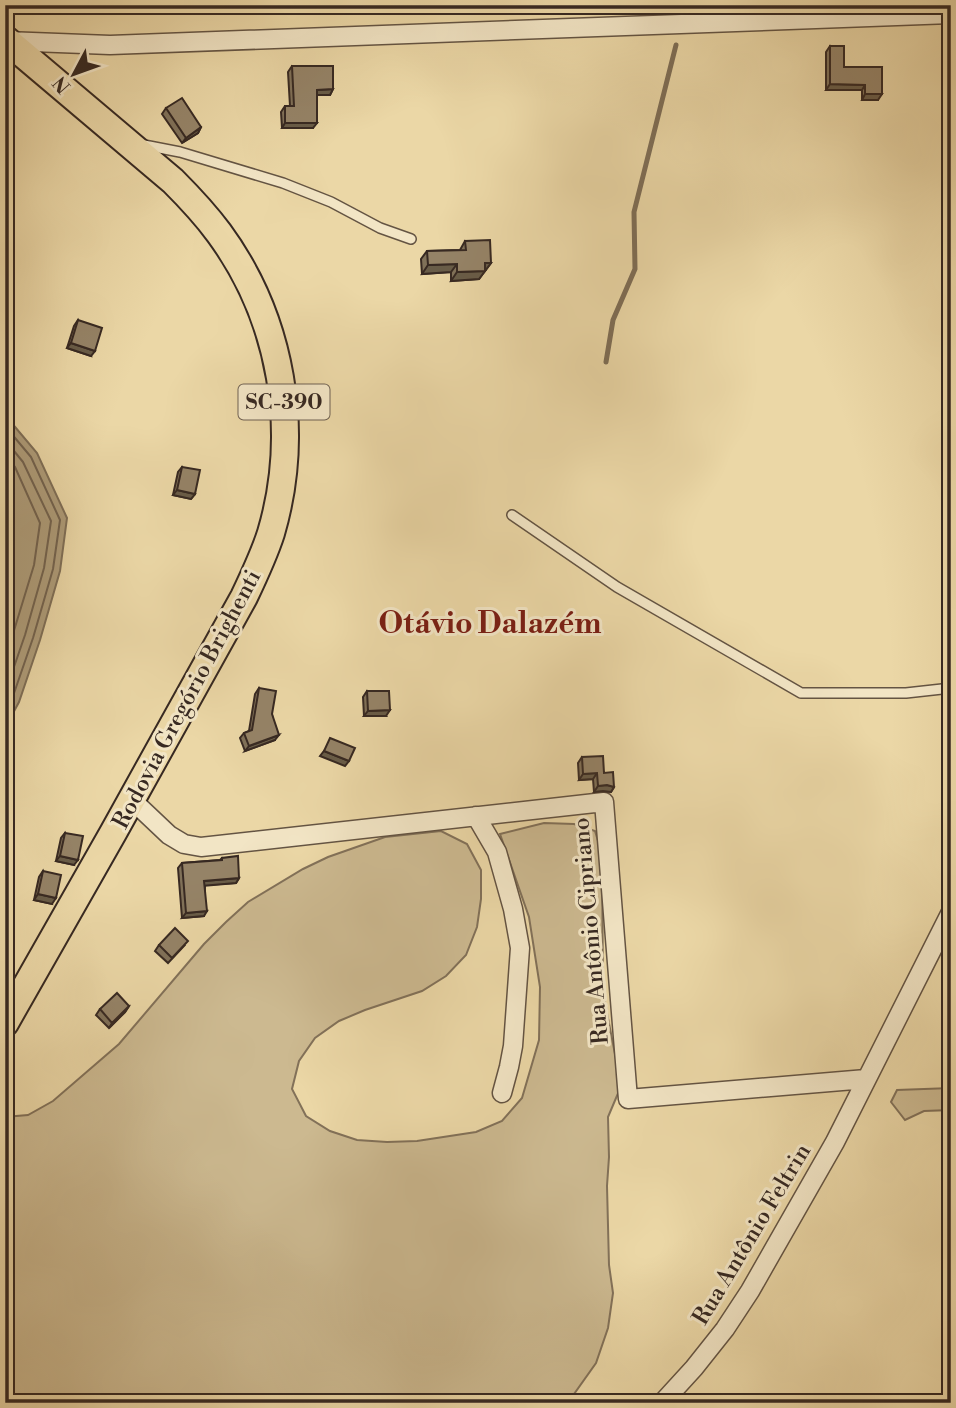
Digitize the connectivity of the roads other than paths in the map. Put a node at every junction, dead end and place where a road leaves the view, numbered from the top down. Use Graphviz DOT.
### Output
graph roads {
  1 [pos="951,13"];
  2 [pos="6,41"];
  3 [pos="128,142"];
  4 [pos="411,239"];
  5 [pos="512,515"];
  6 [pos="951,688"];
  7 [pos="132,800"];
  8 [pos="476,816"];
  9 [pos="951,912"];
  10 [pos="5,1023"];
  11 [pos="866,1079"];
  12 [pos="502,1093"];
  13 [pos="662,1403"];
  1 -- 2 [label="street"];
  2 -- 3 [label="main road, Rodovia Gregório Brighenti / SC-390"];
  3 -- 4 [label="lane"];
  3 -- 7 [label="main road, Rodovia Gregório Brighenti / SC-390"];
  5 -- 6 [label="lane"];
  7 -- 8 [label="street, Rua Antônio Cipriano"];
  7 -- 10 [label="main road, Rodovia Gregório Brighenti / SC-390"];
  8 -- 11 [label="street, Rua Antônio Cipriano"];
  8 -- 12 [label="street"];
  9 -- 11 [label="street, Rua Antônio Feltrin"];
  11 -- 13 [label="street, Rua Antônio Feltrin"];
}
